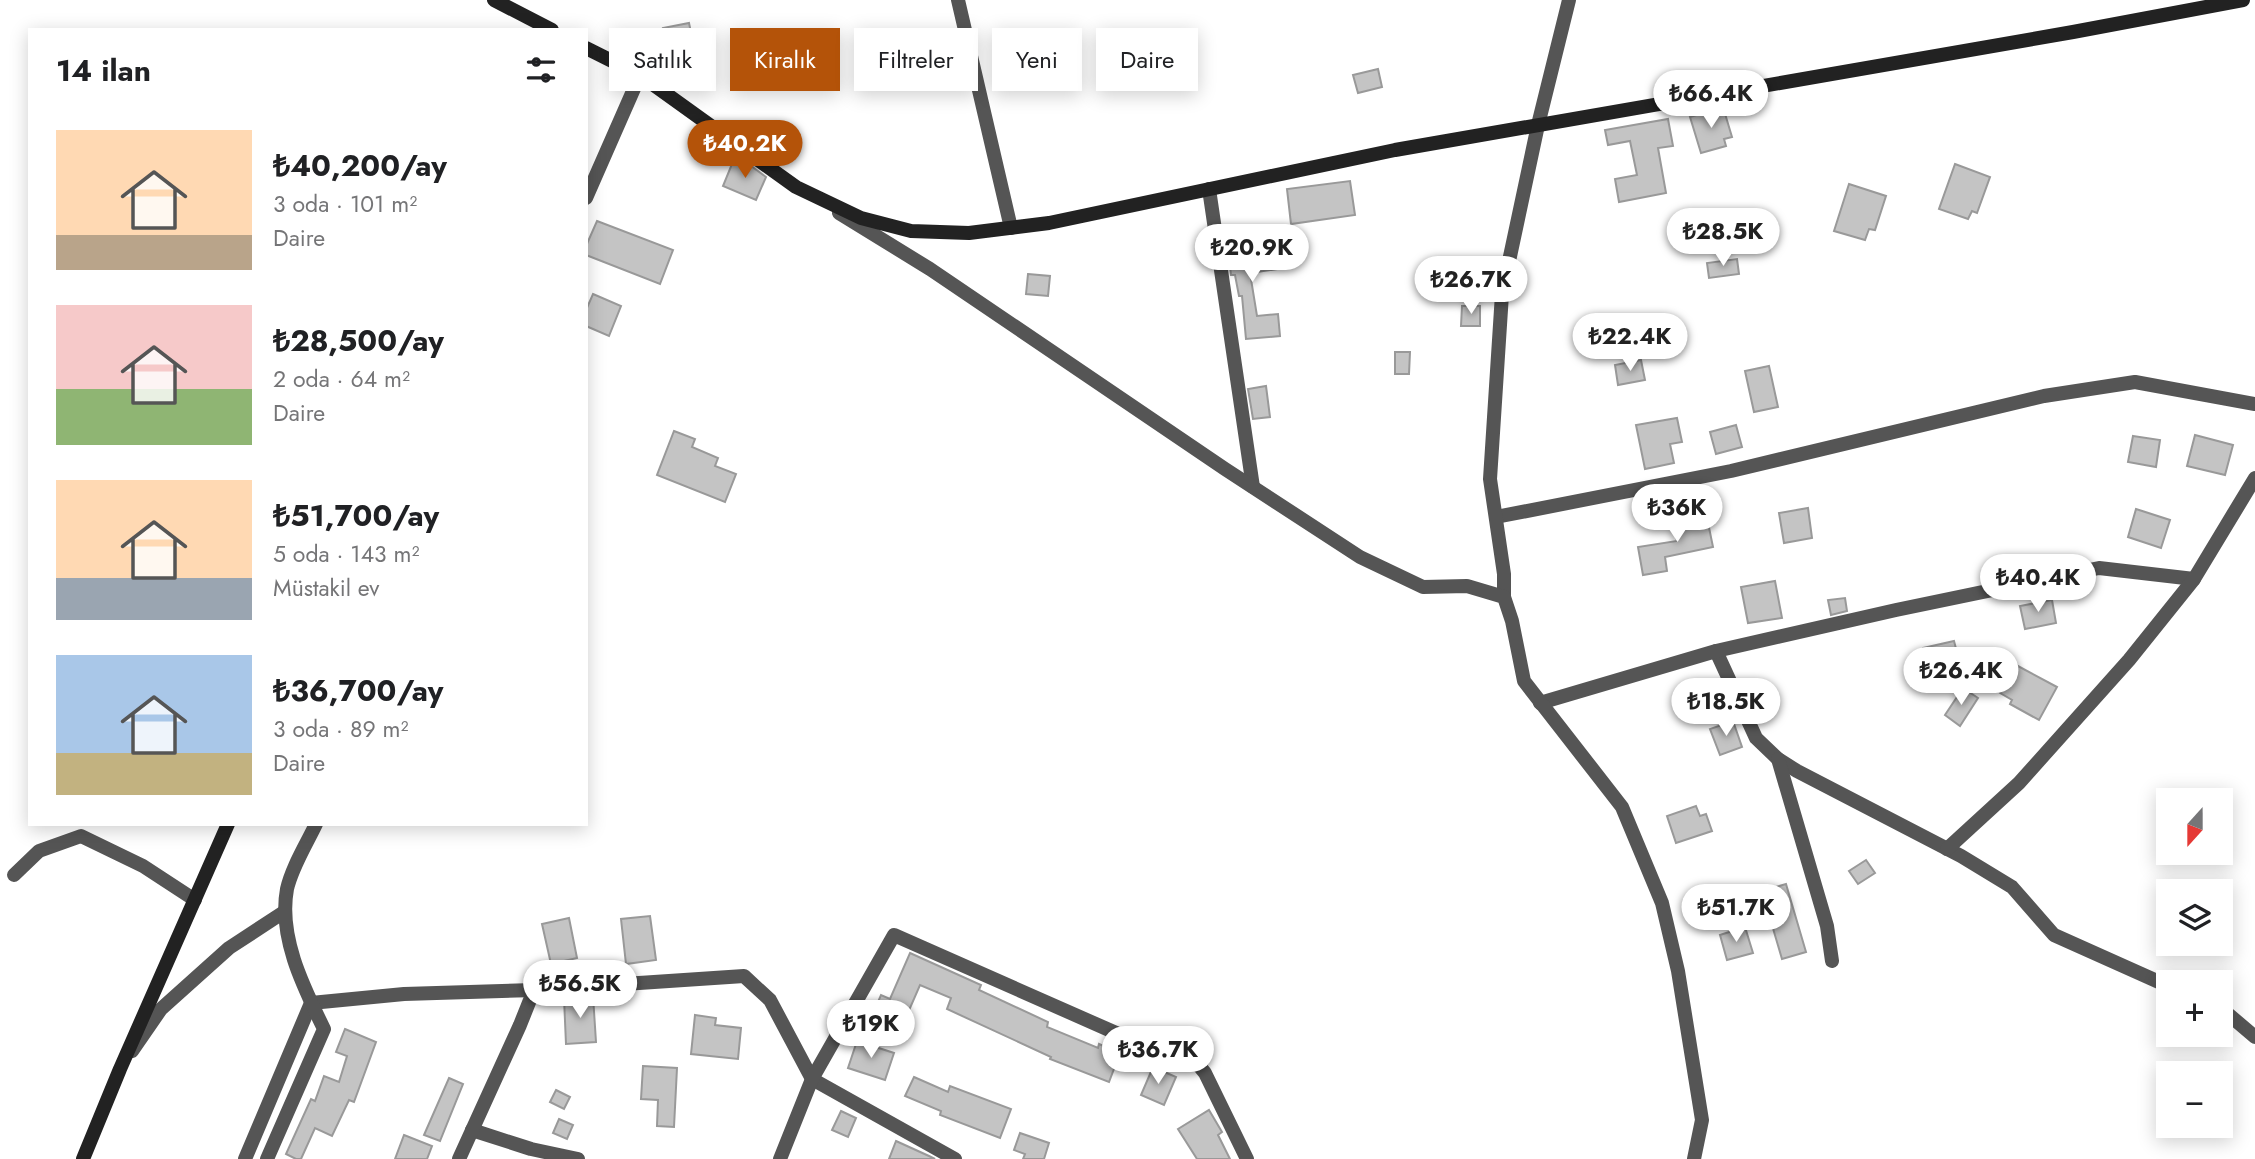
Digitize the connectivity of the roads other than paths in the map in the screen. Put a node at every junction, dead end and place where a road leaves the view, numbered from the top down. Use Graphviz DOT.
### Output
graph roads {
  1 [pos="494,0"];
  2 [pos="958,0"];
  3 [pos="1569,0"];
  4 [pos="2243,0"];
  5 [pos="548,28"];
  6 [pos="588,49"];
  7 [pos="609,60"];
  8 [pos="633,91"];
  9 [pos="662,91"];
  10 [pos="1538,125"];
  11 [pos="796,187"];
  12 [pos="1209,189"];
  13 [pos="588,193"];
  14 [pos="1011,228"];
  15 [pos="2255,404"];
  16 [pos="2255,478"];
  17 [pos="1252,487"];
  18 [pos="1496,517"];
  19 [pos="2194,579"];
  20 [pos="1504,597"];
  21 [pos="1716,651"];
  22 [pos="1540,703"];
  23 [pos="1778,759"];
  24 [pos="227,826"];
  25 [pos="315,826"];
  26 [pos="1947,849"];
  27 [pos="14,875"];
  28 [pos="195,900"];
  29 [pos="284,912"];
  30 [pos="1832,961"];
  31 [pos="2156,981"];
  32 [pos="534,990"];
  33 [pos="311,1003"];
  34 [pos="2233,1018"];
  35 [pos="2255,1037"];
  36 [pos="120,1069"];
  37 [pos="812,1079"];
  38 [pos="472,1130"];
  39 [pos="83,1159"];
  40 [pos="245,1159"];
  41 [pos="267,1159"];
  42 [pos="459,1159"];
  43 [pos="578,1159"];
  44 [pos="780,1159"];
  45 [pos="955,1159"];
  46 [pos="1247,1159"];
  47 [pos="1694,1159"];
  1 -- 5 [label="main road"];
  2 -- 14 [label="street"];
  3 -- 10 [label="street"];
  4 -- 10 [label="main road"];
  6 -- 7 [label="main road"];
  8 -- 13 [label="street"];
  9 -- 11 [label="main road"];
  10 -- 12 [label="main road"];
  10 -- 18 [label="street"];
  11 -- 14 [label="main road"];
  11 -- 17 [label="street"];
  12 -- 14 [label="main road"];
  12 -- 17 [label="street"];
  15 -- 18 [label="street"];
  16 -- 19 [label="street"];
  17 -- 20 [label="street"];
  18 -- 20 [label="street"];
  19 -- 21 [label="street"];
  19 -- 26 [label="street"];
  20 -- 22 [label="street"];
  21 -- 22 [label="street"];
  21 -- 23 [label="street"];
  22 -- 47 [label="street"];
  23 -- 26 [label="street"];
  23 -- 30 [label="street"];
  24 -- 28 [label="main road"];
  25 -- 29 [label="street"];
  26 -- 31 [label="street"];
  27 -- 28 [label="street"];
  28 -- 36 [label="main road"];
  29 -- 33 [label="street"];
  29 -- 36 [label="street"];
  32 -- 33 [label="street"];
  32 -- 37 [label="street"];
  32 -- 38 [label="street"];
  33 -- 40 [label="street"];
  33 -- 41 [label="street"];
  34 -- 35 [label="street"];
  36 -- 39 [label="main road"];
  37 -- 44 [label="street"];
  37 -- 45 [label="street"];
  37 -- 46 [label="street"];
  38 -- 42 [label="street"];
  38 -- 43 [label="street"];
}
